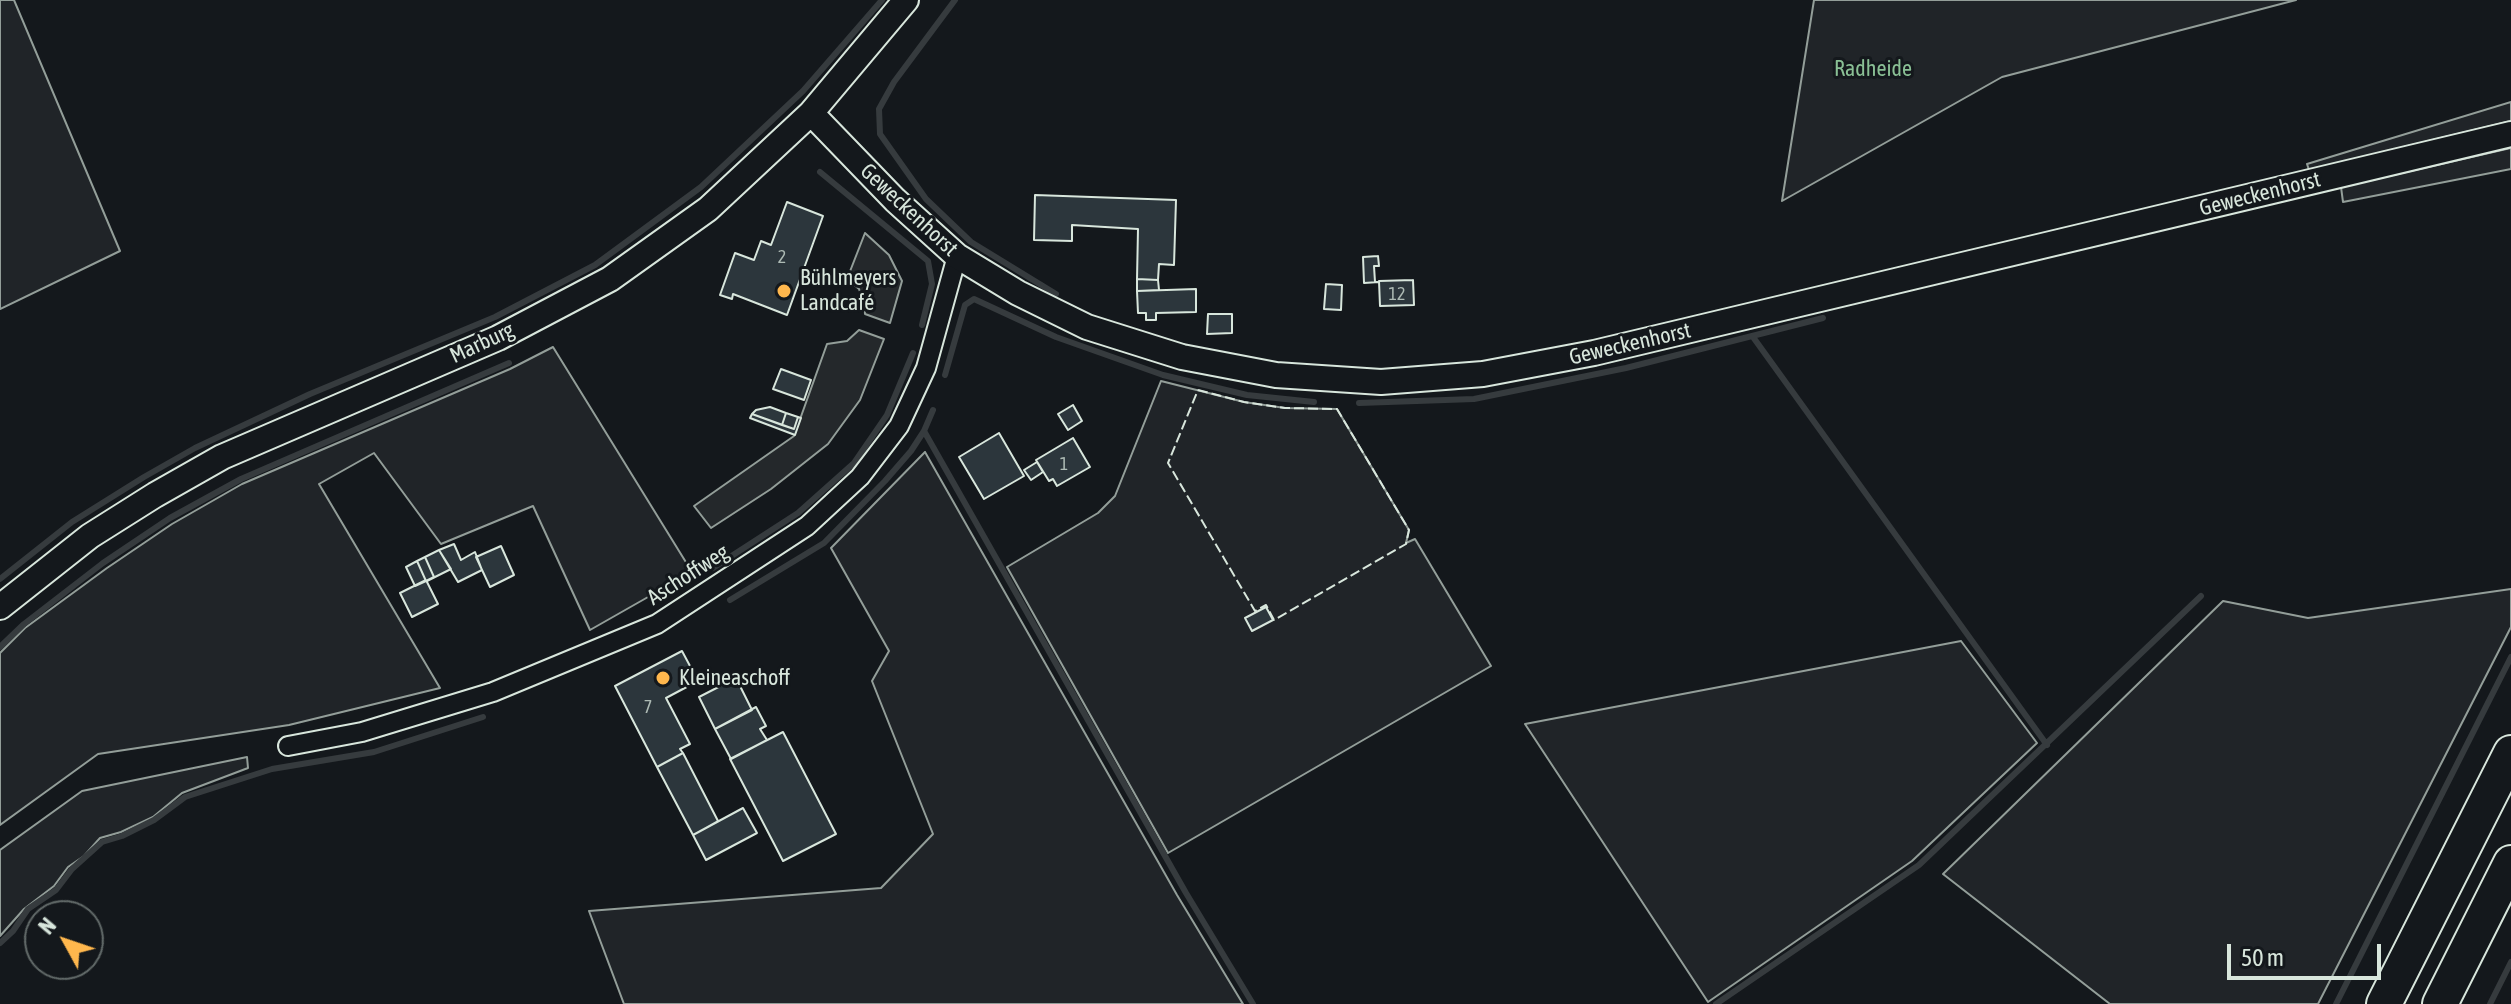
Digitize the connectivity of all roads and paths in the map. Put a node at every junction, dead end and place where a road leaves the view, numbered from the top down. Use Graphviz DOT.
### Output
graph roads {
  1 [pos="906,0"];
  2 [pos="811,113"];
  3 [pos="2511,134"];
  4 [pos="957,256"];
  5 [pos="0,607"];
  6 [pos="288,746"];
  7 [pos="2511,753"];
  8 [pos="2511,863"];
  9 [pos="2384,1004"];
  10 [pos="2440,1004"];
  1 -- 2 [label="street, Marburg"];
  2 -- 4 [label="street, Geweckenhorst"];
  2 -- 5 [label="street, Marburg"];
  3 -- 4 [label="street, Geweckenhorst"];
  4 -- 6 [label="street, Aschoffweg"];
  7 -- 9 [label="highway"];
  8 -- 10 [label="highway"];
}
